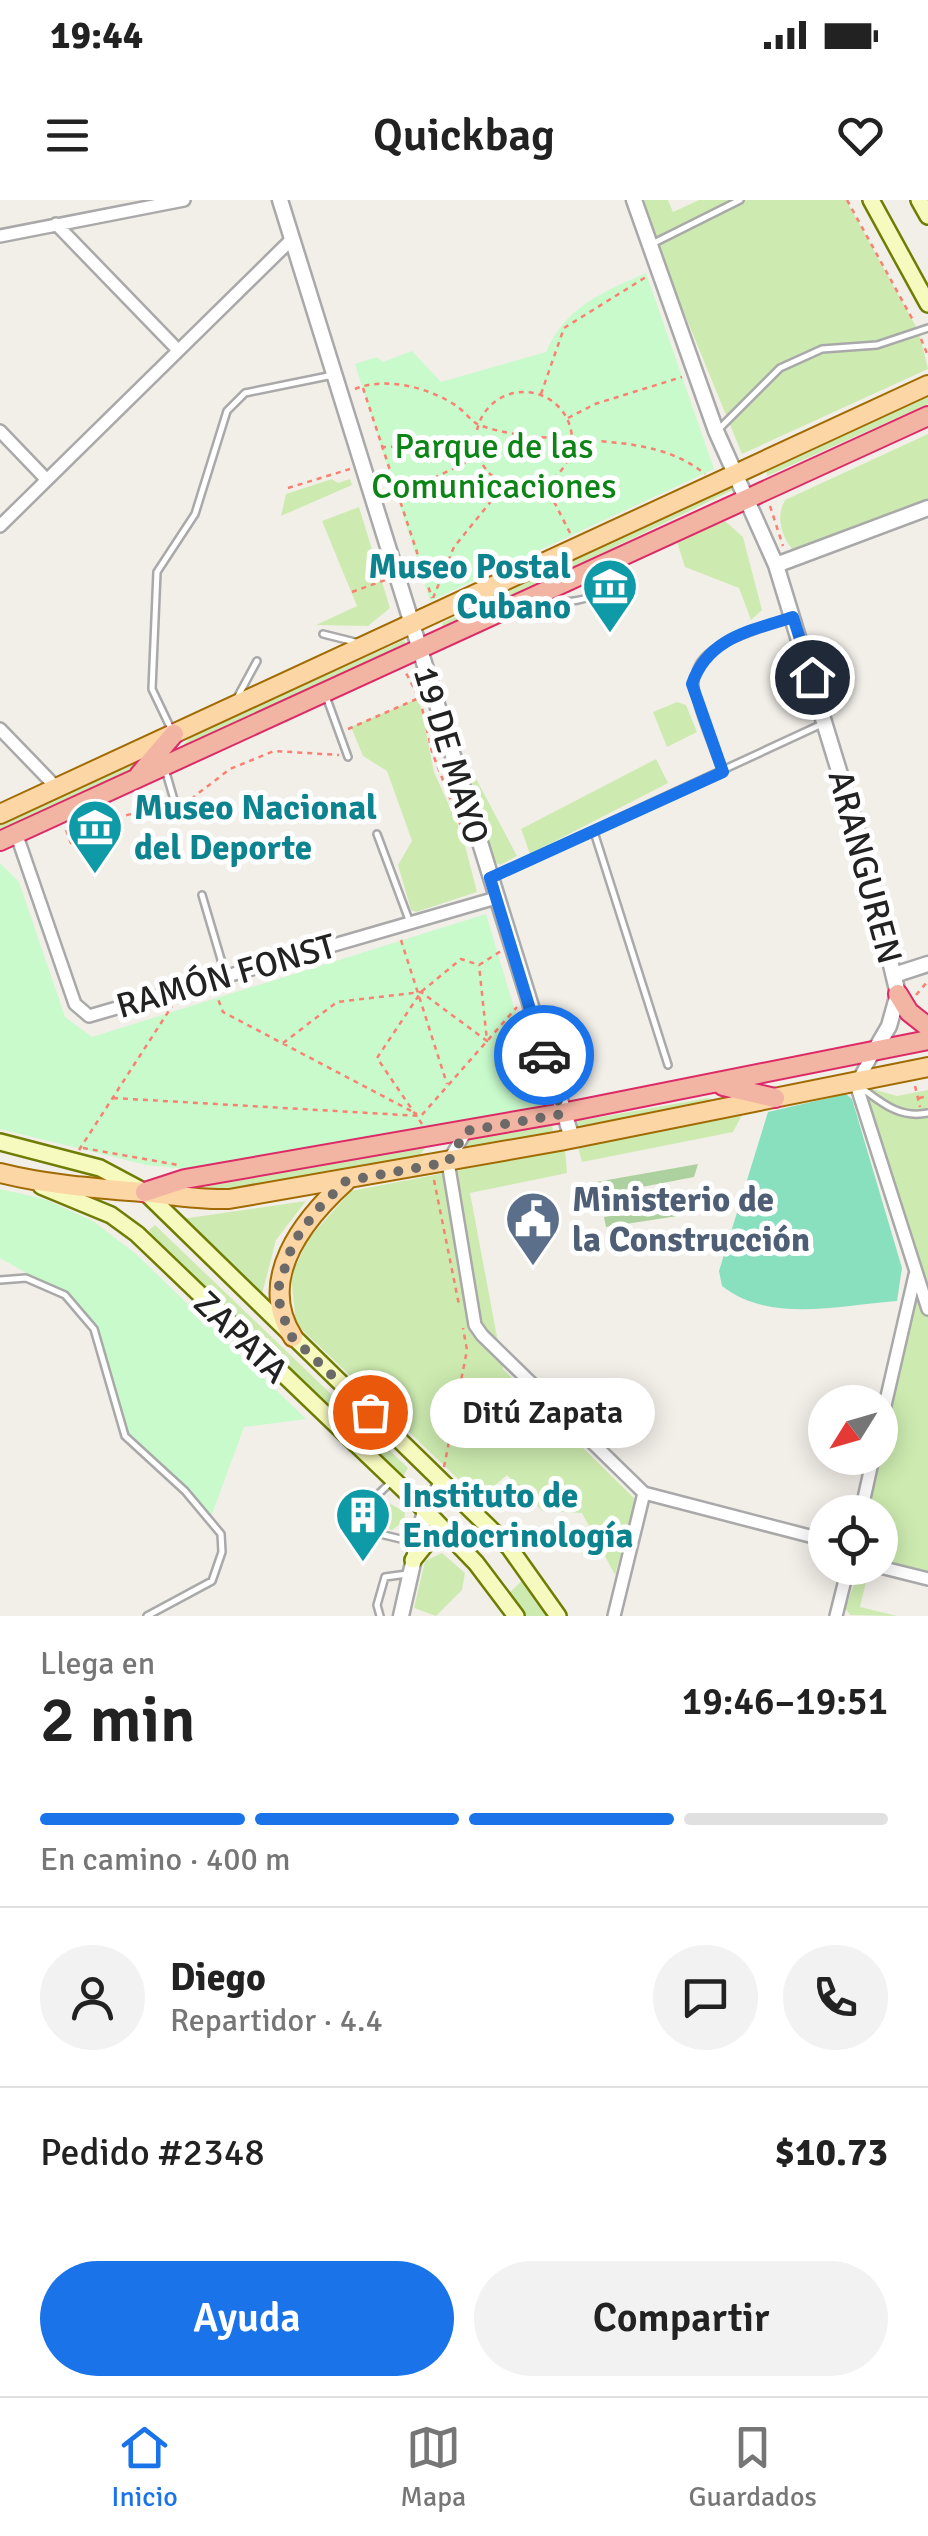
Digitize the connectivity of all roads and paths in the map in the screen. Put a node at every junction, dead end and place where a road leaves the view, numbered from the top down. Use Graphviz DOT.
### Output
graph roads {
  1 [pos="184,200"];
  2 [pos="280,200"];
  3 [pos="634,200"];
  4 [pos="740,200"];
  5 [pos="847,200"];
  6 [pos="871,200"];
  7 [pos="144,204"];
  8 [pos="880,208"];
  9 [pos="56,224"];
  10 [pos="0,236"];
  11 [pos="292,239"];
  12 [pos="649,246"];
  13 [pos="657,270"];
  14 [pos="928,304"];
  15 [pos="928,328"];
  16 [pos="918,332"];
  17 [pos="177,350"];
  18 [pos="928,356"];
  19 [pos="695,374"];
  20 [pos="334,375"];
  21 [pos="928,385"];
  22 [pos="362,386"];
  23 [pos="540,395"];
  24 [pos="340,396"];
  25 [pos="928,416"];
  26 [pos="566,419"];
  27 [pos="478,426"];
  28 [pos="716,430"];
  29 [pos="0,431"];
  30 [pos="476,436"];
  31 [pos="572,442"];
  32 [pos="381,446"];
  33 [pos="480,456"];
  34 [pos="351,468"];
  35 [pos="736,474"];
  36 [pos="46,480"];
  37 [pos="544,483"];
  38 [pos="505,484"];
  39 [pos="713,485"];
  40 [pos="288,488"];
  41 [pos="397,498"];
  42 [pos="746,498"];
  43 [pos="373,504"];
  44 [pos="928,508"];
  45 [pos="0,526"];
  46 [pos="579,550"];
  47 [pos="776,564"];
  48 [pos="386,579"];
  49 [pos="352,592"];
  50 [pos="793,617"];
  51 [pos="411,626"];
  52 [pos="323,634"];
  53 [pos="367,645"];
  54 [pos="418,650"];
  55 [pos="257,661"];
  56 [pos="404,669"];
  57 [pos="325,693"];
  58 [pos="419,698"];
  59 [pos="233,708"];
  60 [pos="825,723"];
  61 [pos="0,729"];
  62 [pos="339,732"];
  63 [pos="174,734"];
  64 [pos="348,757"];
  65 [pos="164,766"];
  66 [pos="723,772"];
  67 [pos="135,779"];
  68 [pos="56,788"];
  69 [pos="177,810"];
  70 [pos="0,814"];
  71 [pos="64,826"];
  72 [pos="594,832"];
  73 [pos="464,833"];
  74 [pos="377,834"];
  75 [pos="8,837"];
  76 [pos="490,878"];
  77 [pos="202,895"];
  78 [pos="496,898"];
  79 [pos="404,924"];
  80 [pos="501,951"];
  81 [pos="928,964"];
  82 [pos="480,965"];
  83 [pos="894,974"];
  84 [pos="226,976"];
  85 [pos="211,980"];
  86 [pos="183,988"];
  87 [pos="421,992"];
  88 [pos="898,994"];
  89 [pos="528,1003"];
  90 [pos="928,1026"];
  91 [pos="928,1040"];
  92 [pos="487,1041"];
  93 [pos="283,1044"];
  94 [pos="874,1052"];
  95 [pos="668,1065"];
  96 [pos="928,1067"];
  97 [pos="928,1077"];
  98 [pos="884,1078"];
  99 [pos="713,1084"];
  100 [pos="856,1084"];
  101 [pos="448,1086"];
  102 [pos="928,1096"];
  103 [pos="113,1098"];
  104 [pos="774,1098"];
  105 [pos="918,1099"];
  106 [pos="928,1113"];
  107 [pos="562,1114"];
  108 [pos="421,1116"];
  109 [pos="466,1131"];
  110 [pos="426,1138"];
  111 [pos="572,1138"];
  112 [pos="0,1142"];
  113 [pos="64,1144"];
  114 [pos="76,1154"];
  115 [pos="440,1163"];
  116 [pos="180,1166"];
  117 [pos="0,1174"];
  118 [pos="24,1179"];
  119 [pos="346,1181"];
  120 [pos="144,1192"];
  121 [pos="916,1271"];
  122 [pos="0,1280"];
  123 [pos="928,1308"];
  124 [pos="292,1337"];
  125 [pos="890,1385"];
  126 [pos="447,1451"];
  127 [pos="392,1481"];
  128 [pos="442,1484"];
  129 [pos="644,1493"];
  130 [pos="425,1510"];
  131 [pos="808,1536"];
  132 [pos="454,1541"];
  133 [pos="416,1543"];
  134 [pos="412,1567"];
  135 [pos="898,1572"];
  136 [pos="928,1579"];
  137 [pos="844,1585"];
  138 [pos="148,1616"];
  139 [pos="380,1616"];
  140 [pos="400,1616"];
  141 [pos="516,1616"];
  142 [pos="558,1616"];
  143 [pos="614,1616"];
  144 [pos="836,1616"];
  1 -- 7 [label="street"];
  2 -- 11 [label="street, 19 DE MAYO"];
  3 -- 12 [label="street, ARANGUREN"];
  4 -- 12 [label="lane"];
  5 -- 16 [label="path"];
  6 -- 8 [label="main road"];
  7 -- 9 [label="street"];
  8 -- 14 [label="main road"];
  9 -- 10 [label="street"];
  9 -- 17 [label="street"];
  11 -- 17 [label="street"];
  11 -- 20 [label="street, 19 DE MAYO"];
  12 -- 13 [label="street, ARANGUREN"];
  13 -- 19 [label="street, ARANGUREN"];
  13 -- 23 [label="path"];
  15 -- 16 [label="lane"];
  16 -- 18 [label="path"];
  16 -- 28 [label="lane"];
  17 -- 36 [label="street"];
  19 -- 26 [label="path"];
  19 -- 28 [label="street, ARANGUREN"];
  20 -- 24 [label="street, 19 DE MAYO"];
  20 -- 63 [label="lane"];
  21 -- 35 [label="main road"];
  22 -- 24 [label="path"];
  22 -- 27 [label="path"];
  22 -- 32 [label="path"];
  23 -- 26 [label="path"];
  23 -- 27 [label="path"];
  24 -- 43 [label="street, 19 DE MAYO"];
  25 -- 42 [label="highway"];
  26 -- 31 [label="path"];
  27 -- 30 [label="path"];
  27 -- 31 [label="path"];
  28 -- 35 [label="street, ARANGUREN"];
  29 -- 36 [label="street"];
  30 -- 32 [label="path"];
  30 -- 33 [label="path"];
  31 -- 37 [label="path"];
  31 -- 39 [label="path"];
  32 -- 41 [label="path"];
  33 -- 38 [label="path"];
  33 -- 41 [label="path"];
  34 -- 40 [label="path"];
  35 -- 39 [label="main road"];
  35 -- 42 [label="street, ARANGUREN"];
  36 -- 45 [label="street"];
  37 -- 38 [label="path"];
  37 -- 46 [label="path"];
  38 -- 41 [label="path"];
  39 -- 46 [label="main road"];
  41 -- 43 [label="path"];
  42 -- 47 [label="street, ARANGUREN"];
  42 -- 54 [label="highway"];
  43 -- 51 [label="street, 19 DE MAYO"];
  44 -- 47 [label="street"];
  46 -- 51 [label="main road"];
  47 -- 50 [label="street, ARANGUREN"];
  48 -- 49 [label="path"];
  50 -- 60 [label="street, ARANGUREN"];
  50 -- 66 [label="lane"];
  51 -- 53 [label="main road"];
  51 -- 54 [label="street, 19 DE MAYO"];
  52 -- 53 [label="lane"];
  53 -- 59 [label="main road"];
  54 -- 57 [label="highway"];
  54 -- 76 [label="street, 19 DE MAYO"];
  55 -- 59 [label="lane"];
  56 -- 58 [label="path"];
  57 -- 62 [label="lane"];
  57 -- 65 [label="highway"];
  58 -- 62 [label="path"];
  58 -- 73 [label="path"];
  59 -- 63 [label="main road"];
  60 -- 66 [label="lane"];
  60 -- 83 [label="street, ARANGUREN"];
  61 -- 68 [label="street"];
  62 -- 64 [label="lane"];
  62 -- 69 [label="path"];
  63 -- 67 [label="highway"];
  63 -- 68 [label="main road"];
  65 -- 67 [label="highway"];
  65 -- 69 [label="lane"];
  66 -- 72 [label="lane"];
  67 -- 75 [label="highway"];
  68 -- 70 [label="main road"];
  69 -- 71 [label="path"];
  72 -- 76 [label="lane"];
  72 -- 95 [label="lane"];
  74 -- 79 [label="lane"];
  75 -- 86 [label="street, RAMÓN FONST"];
  76 -- 78 [label="street, 19 DE MAYO"];
  77 -- 84 [label="lane"];
  78 -- 79 [label="street, RAMÓN FONST"];
  78 -- 89 [label="street, 19 DE MAYO"];
  79 -- 84 [label="street, RAMÓN FONST"];
  79 -- 87 [label="path"];
  80 -- 82 [label="path"];
  81 -- 83 [label="street"];
  82 -- 87 [label="path"];
  82 -- 92 [label="path"];
  83 -- 88 [label="street, ARANGUREN"];
  84 -- 85 [label="street, RAMÓN FONST"];
  85 -- 86 [label="street, RAMÓN FONST"];
  85 -- 93 [label="path"];
  86 -- 103 [label="path"];
  87 -- 92 [label="path"];
  87 -- 93 [label="path"];
  87 -- 101 [label="path"];
  87 -- 108 [label="path"];
  88 -- 90 [label="highway"];
  88 -- 94 [label="street, ARANGUREN"];
  89 -- 92 [label="path"];
  89 -- 107 [label="street, 19 DE MAYO"];
  91 -- 94 [label="highway"];
  92 -- 101 [label="path"];
  93 -- 108 [label="path"];
  94 -- 99 [label="highway"];
  94 -- 100 [label="street, ARANGUREN"];
  96 -- 98 [label="main road"];
  97 -- 98 [label="main road"];
  98 -- 100 [label="main road"];
  99 -- 104 [label="highway"];
  99 -- 107 [label="highway"];
  100 -- 104 [label="main road"];
  100 -- 106 [label="lane"];
  100 -- 121 [label="street"];
  101 -- 108 [label="path"];
  102 -- 105 [label="path"];
  103 -- 108 [label="path"];
  103 -- 114 [label="path"];
  104 -- 111 [label="main road"];
  107 -- 109 [label="highway"];
  107 -- 111 [label="street, 19 DE MAYO"];
  108 -- 110 [label="path"];
  109 -- 110 [label="highway"];
  109 -- 115 [label="street"];
  110 -- 120 [label="highway"];
  111 -- 115 [label="main road"];
  112 -- 114 [label="main road, ZAPATA"];
  113 -- 114 [label="path"];
  114 -- 116 [label="path"];
  114 -- 120 [label="main road, ZAPATA"];
  115 -- 119 [label="main road"];
  115 -- 126 [label="path"];
  115 -- 129 [label="street"];
  117 -- 118 [label="main road, ZAPATA"];
  118 -- 120 [label="main road, ZAPATA"];
  118 -- 127 [label="main road, ZAPATA"];
  119 -- 120 [label="main road"];
  119 -- 124 [label="main road"];
  120 -- 124 [label="main road, ZAPATA"];
  121 -- 123 [label="street"];
  121 -- 125 [label="street"];
  122 -- 138 [label="lane"];
  124 -- 128 [label="main road, ZAPATA"];
  127 -- 130 [label="main road, ZAPATA"];
  127 -- 133 [label="lane"];
  128 -- 130 [label="street"];
  128 -- 142 [label="main road, ZAPATA"];
  129 -- 131 [label="street"];
  129 -- 143 [label="street"];
  130 -- 132 [label="main road, ZAPATA"];
  130 -- 133 [label="street"];
  132 -- 134 [label="main road"];
  132 -- 141 [label="main road, ZAPATA"];
  133 -- 134 [label="street"];
  134 -- 139 [label="lane"];
  134 -- 140 [label="street"];
  135 -- 136 [label="street"];
  137 -- 144 [label="street"];
}
